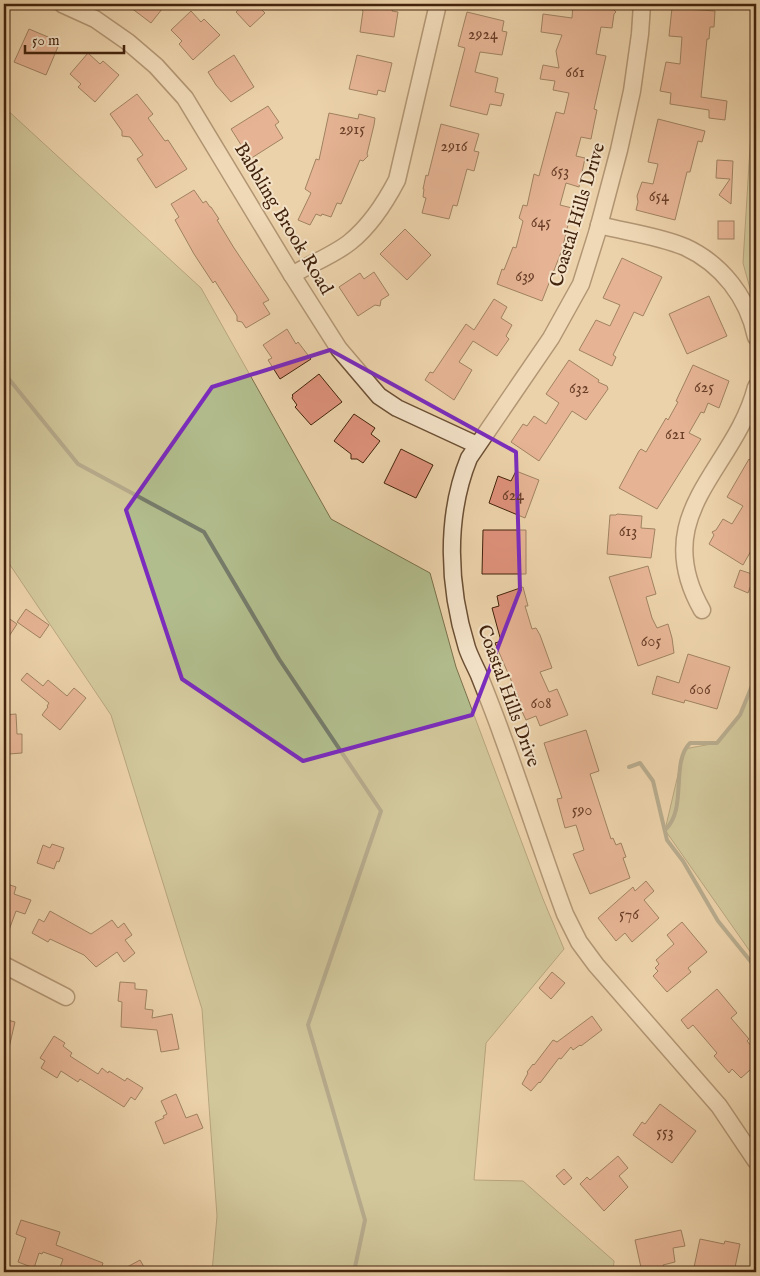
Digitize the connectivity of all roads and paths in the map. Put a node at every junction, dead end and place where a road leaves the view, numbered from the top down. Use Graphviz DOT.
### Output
graph roads {
  1 [pos="62,4"];
  2 [pos="438,4"];
  3 [pos="642,4"];
  4 [pos="600,225"];
  5 [pos="292,275"];
  6 [pos="756,337"];
  7 [pos="756,387"];
  8 [pos="477,445"];
  9 [pos="702,610"];
  10 [pos="4,965"];
  11 [pos="66,997"];
  12 [pos="756,1161"];
  1 -- 5 [label="street, Babbling Brook Road"];
  2 -- 5 [label="street"];
  3 -- 4 [label="street, Coastal Hills Drive"];
  4 -- 6 [label="street"];
  4 -- 8 [label="street, Coastal Hills Drive"];
  5 -- 8 [label="street, Babbling Brook Road"];
  7 -- 9 [label="street"];
  8 -- 12 [label="street, Coastal Hills Drive"];
  10 -- 11 [label="street"];
}
